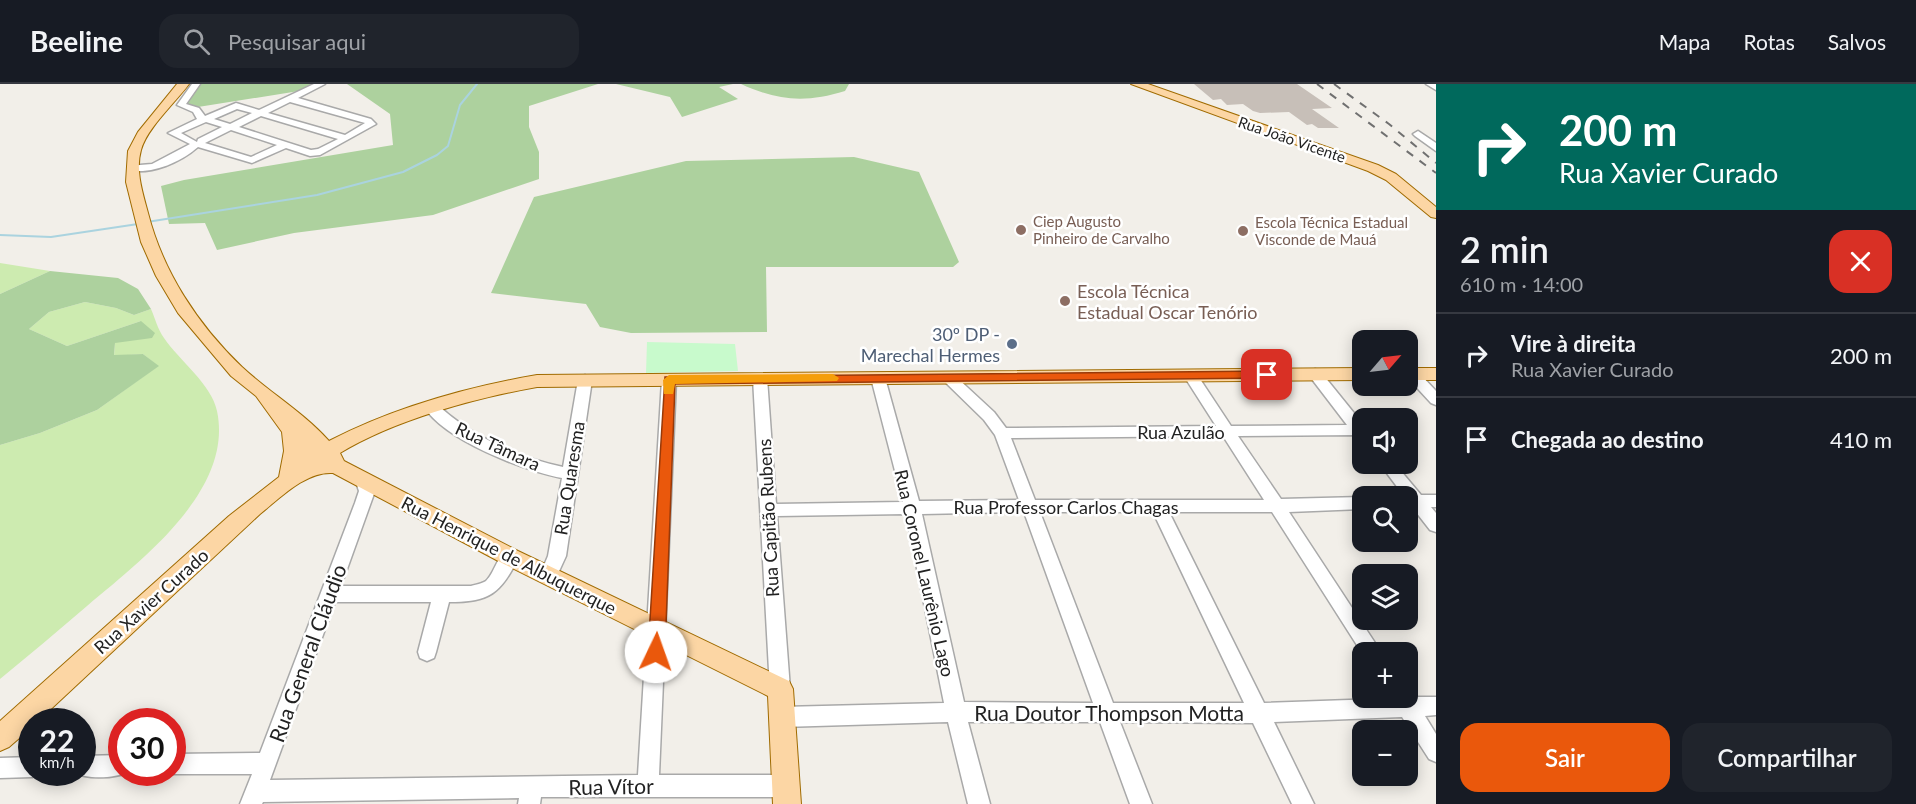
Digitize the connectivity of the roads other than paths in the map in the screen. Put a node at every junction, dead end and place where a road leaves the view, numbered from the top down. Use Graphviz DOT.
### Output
graph roads {
  1 [pos="183,84"];
  2 [pos="196,84"];
  3 [pos="321,84"];
  4 [pos="1137,84"];
  5 [pos="1157,84"];
  6 [pos="1430,84"];
  7 [pos="1436,87"];
  8 [pos="290,99"];
  9 [pos="317,107"];
  10 [pos="308,111"];
  11 [pos="261,113"];
  12 [pos="298,116"];
  13 [pos="203,119"];
  14 [pos="288,121"];
  15 [pos="278,126"];
  16 [pos="230,127"];
  17 [pos="268,131"];
  18 [pos="1418,135"];
  19 [pos="258,136"];
  20 [pos="346,138"];
  21 [pos="1315,142"];
  22 [pos="196,143"];
  23 [pos="286,145"];
  24 [pos="1436,148"];
  25 [pos="135,166"];
  26 [pos="1410,192"];
  27 [pos="1434,196"];
  28 [pos="1436,214"];
  29 [pos="1315,374"];
  30 [pos="1352,374"];
  31 [pos="1418,374"];
  32 [pos="1436,374"];
  33 [pos="1191,376"];
  34 [pos="760,378"];
  35 [pos="878,378"];
  36 [pos="949,378"];
  37 [pos="585,380"];
  38 [pos="669,380"];
  39 [pos="1418,383"];
  40 [pos="264,395"];
  41 [pos="1436,400"];
  42 [pos="432,407"];
  43 [pos="1352,420"];
  44 [pos="291,431"];
  45 [pos="1226,431"];
  46 [pos="1352,431"];
  47 [pos="1002,433"];
  48 [pos="319,464"];
  49 [pos="570,474"];
  50 [pos="364,492"];
  51 [pos="1418,501"];
  52 [pos="1436,501"];
  53 [pos="1352,503"];
  54 [pos="1028,506"];
  55 [pos="1158,506"];
  56 [pos="1275,506"];
  57 [pos="1418,507"];
  58 [pos="913,508"];
  59 [pos="769,510"];
  60 [pos="1436,525"];
  61 [pos="510,557"];
  62 [pos="549,575"];
  63 [pos="328,594"];
  64 [pos="442,594"];
  65 [pos="658,630"];
  66 [pos="1365,642"];
  67 [pos="427,652"];
  68 [pos="778,657"];
  69 [pos="750,674"];
  70 [pos="780,689"];
  71 [pos="1418,704"];
  72 [pos="1352,706"];
  73 [pos="1436,706"];
  74 [pos="1409,708"];
  75 [pos="956,712"];
  76 [pos="1107,712"];
  77 [pos="1257,713"];
  78 [pos="782,717"];
  79 [pos="0,738"];
  80 [pos="1436,752"];
  81 [pos="267,763"];
  82 [pos="186,764"];
  83 [pos="18,767"];
  84 [pos="0,768"];
  85 [pos="648,785"];
  86 [pos="530,795"];
  87 [pos="787,795"];
  88 [pos="254,797"];
  89 [pos="979,804"];
  90 [pos="1141,804"];
  91 [pos="1303,804"];
  1 -- 25 [label="main road"];
  2 -- 13 [label="street"];
  3 -- 8 [label="street"];
  4 -- 21 [label="main road, Rua João Vicente"];
  5 -- 21 [label="main road, Rua João Vicente"];
  6 -- 7 [label="street"];
  8 -- 9 [label="street"];
  8 -- 11 [label="street"];
  9 -- 10 [label="street"];
  9 -- 20 [label="street"];
  11 -- 13 [label="street"];
  11 -- 14 [label="street"];
  11 -- 16 [label="street"];
  12 -- 14 [label="street"];
  13 -- 16 [label="street"];
  13 -- 22 [label="street"];
  14 -- 15 [label="street"];
  14 -- 20 [label="street"];
  16 -- 19 [label="street"];
  16 -- 22 [label="street"];
  17 -- 19 [label="street"];
  18 -- 24 [label="street"];
  19 -- 23 [label="street"];
  20 -- 23 [label="street"];
  21 -- 26 [label="main road, Rua João Vicente"];
  21 -- 27 [label="main road, Rua João Vicente"];
  22 -- 23 [label="street"];
  22 -- 25 [label="street"];
  25 -- 40 [label="main road"];
  26 -- 27 [label="main road"];
  26 -- 28 [label="main road, Rua João Vicente"];
  29 -- 30 [label="main road, Rua Xavier Curado"];
  29 -- 33 [label="main road, Rua Xavier Curado"];
  29 -- 43 [label="street"];
  31 -- 32 [label="main road"];
  33 -- 36 [label="main road, Rua Xavier Curado"];
  33 -- 45 [label="street"];
  34 -- 35 [label="main road, Rua Xavier Curado"];
  34 -- 38 [label="main road, Rua Xavier Curado"];
  34 -- 59 [label="street, Rua Capitão Rubens"];
  35 -- 36 [label="main road, Rua Xavier Curado"];
  35 -- 58 [label="street, Rua Coronel Laurênio Lago"];
  36 -- 47 [label="street"];
  37 -- 38 [label="main road, Rua Xavier Curado"];
  37 -- 42 [label="main road, Rua Xavier Curado"];
  37 -- 49 [label="street, Rua Quaresma"];
  38 -- 65 [label="street"];
  39 -- 41 [label="street"];
  40 -- 44 [label="main road"];
  40 -- 48 [label="main road"];
  42 -- 48 [label="main road, Rua Xavier Curado"];
  42 -- 49 [label="street, Rua Tâmara"];
  44 -- 48 [label="main road"];
  44 -- 48 [label="main road"];
  45 -- 46 [label="street, Rua Azulão"];
  45 -- 47 [label="street, Rua Azulão"];
  45 -- 56 [label="street"];
  47 -- 54 [label="street"];
  48 -- 50 [label="main road, Rua Henrique de Albuquerque"];
  48 -- 79 [label="main road, Rua Xavier Curado"];
  49 -- 62 [label="street, Rua Quaresma"];
  50 -- 61 [label="main road, Rua Henrique de Albuquerque"];
  50 -- 63 [label="street, Rua General Cláudio"];
  51 -- 52 [label="street"];
  53 -- 56 [label="street, Rua Professor Carlos Chagas"];
  54 -- 55 [label="street, Rua Professor Carlos Chagas"];
  54 -- 58 [label="street, Rua Professor Carlos Chagas"];
  54 -- 76 [label="street"];
  55 -- 56 [label="street, Rua Professor Carlos Chagas"];
  55 -- 77 [label="street"];
  56 -- 66 [label="street"];
  57 -- 60 [label="street"];
  58 -- 59 [label="street, Rua Professor Carlos Chagas"];
  58 -- 75 [label="street, Rua Coronel Laurênio Lago"];
  59 -- 68 [label="street, Rua Capitão Rubens"];
  61 -- 62 [label="main road, Rua Henrique de Albuquerque"];
  61 -- 64 [label="street"];
  62 -- 65 [label="main road, Rua Henrique de Albuquerque"];
  63 -- 64 [label="street"];
  63 -- 81 [label="street, Rua General Cláudio"];
  64 -- 67 [label="street"];
  65 -- 69 [label="main road, Rua Henrique de Albuquerque"];
  65 -- 85 [label="street"];
  68 -- 69 [label="street"];
  68 -- 70 [label="street, Rua Capitão Rubens"];
  69 -- 70 [label="main road, Rua Henrique de Albuquerque"];
  70 -- 78 [label="main road, Rua Capitão Rubens"];
  71 -- 73 [label="street, Rua Doutor Thompson Motta"];
  72 -- 77 [label="street, Rua Doutor Thompson Motta"];
  74 -- 80 [label="street"];
  75 -- 76 [label="street, Rua Doutor Thompson Motta"];
  75 -- 78 [label="street, Rua Doutor Thompson Motta"];
  75 -- 89 [label="street, Rua Coronel Laurênio Lago"];
  76 -- 77 [label="street, Rua Doutor Thompson Motta"];
  76 -- 90 [label="street"];
  77 -- 91 [label="street"];
  78 -- 87 [label="main road, Rua Capitão Rubens"];
  81 -- 82 [label="street"];
  81 -- 88 [label="street, Rua General Cláudio"];
  83 -- 84 [label="street"];
  85 -- 86 [label="street, Rua Vítor"];
  85 -- 87 [label="street, Rua Vítor"];
  86 -- 88 [label="street, Rua Vítor"];
}
